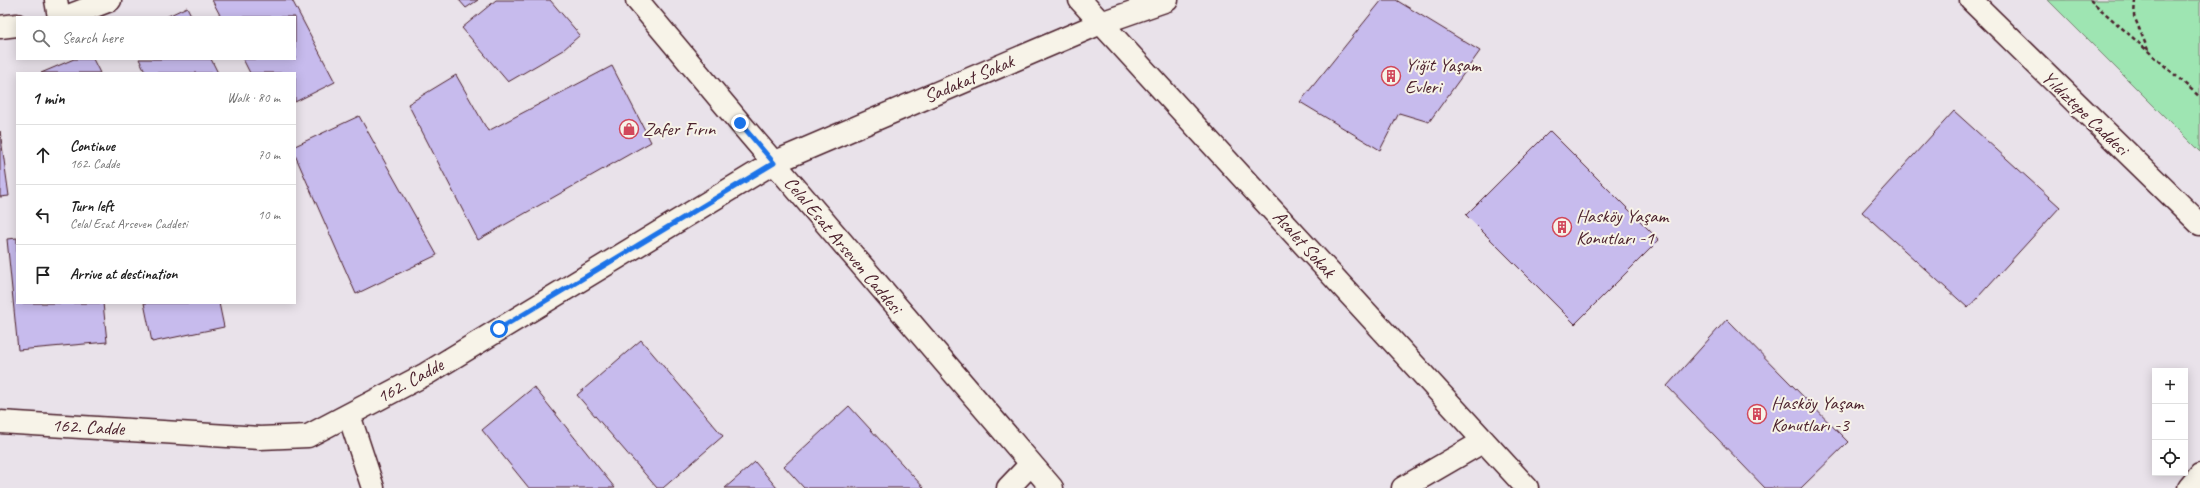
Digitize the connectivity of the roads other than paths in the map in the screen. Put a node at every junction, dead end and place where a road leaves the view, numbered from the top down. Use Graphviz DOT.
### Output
graph roads {
  1 [pos="56,0"];
  2 [pos="110,0"];
  3 [pos="637,0"];
  4 [pos="1080,0"];
  5 [pos="1167,0"];
  6 [pos="1971,0"];
  7 [pos="59,16"];
  8 [pos="69,16"];
  9 [pos="1101,23"];
  10 [pos="16,25"];
  11 [pos="0,28"];
  12 [pos="774,163"];
  13 [pos="2200,224"];
  14 [pos="349,415"];
  15 [pos="0,422"];
  16 [pos="1484,441"];
  17 [pos="1030,465"];
  18 [pos="2200,475"];
  19 [pos="373,488"];
  20 [pos="1008,488"];
  21 [pos="1052,488"];
  22 [pos="1403,488"];
  23 [pos="1527,488"];
  24 [pos="2189,488"];
  1 -- 7 [label="street"];
  2 -- 8 [label="street"];
  3 -- 12 [label="street, Celal Esat Arseven Caddesi"];
  4 -- 9 [label="street, Asalet Sokak"];
  5 -- 9 [label="street, Sadakat Sokak"];
  6 -- 13 [label="street, Yıldıztepe Caddesi"];
  9 -- 12 [label="street, Sadakat Sokak"];
  9 -- 16 [label="street, Asalet Sokak"];
  10 -- 11 [label="street"];
  12 -- 14 [label="street, 162. Cadde"];
  12 -- 17 [label="street, Celal Esat Arseven Caddesi"];
  14 -- 15 [label="street, 162. Cadde"];
  14 -- 19 [label="street"];
  16 -- 22 [label="street"];
  16 -- 23 [label="street, Asalet Sokak"];
  17 -- 20 [label="street"];
  17 -- 21 [label="street, Celal Esat Arseven Caddesi"];
  18 -- 24 [label="street"];
}
